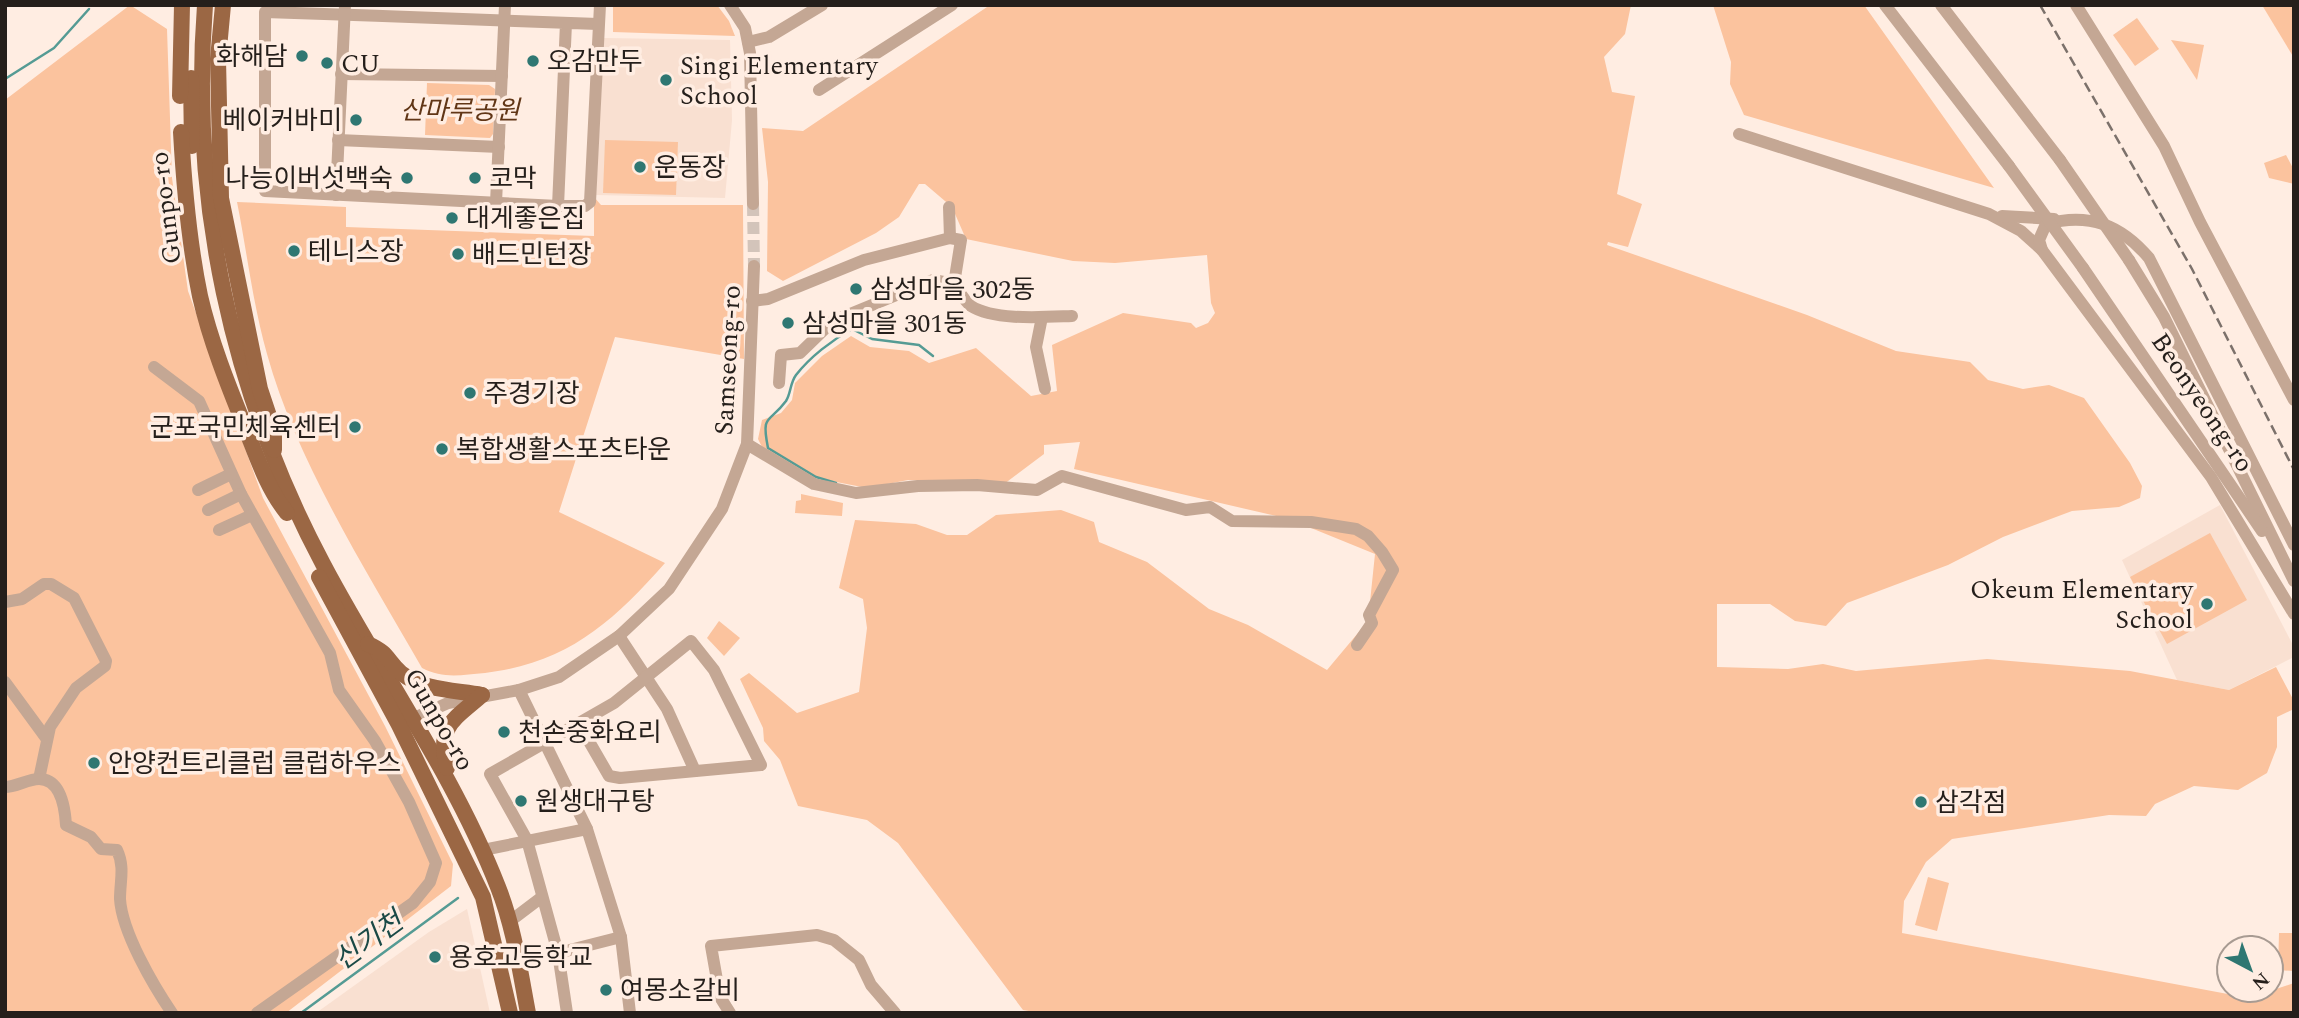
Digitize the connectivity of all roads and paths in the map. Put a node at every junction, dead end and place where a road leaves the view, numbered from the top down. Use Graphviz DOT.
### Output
graph roads {
  1 [pos="182,5"];
  2 [pos="194,5"];
  3 [pos="205,5"];
  4 [pos="505,5"];
  5 [pos="600,5"];
  6 [pos="730,5"];
  7 [pos="822,5"];
  8 [pos="952,5"];
  9 [pos="1885,5"];
  10 [pos="1941,5"];
  11 [pos="2076,5"];
  12 [pos="221,7"];
  13 [pos="344,10"];
  14 [pos="504,20"];
  15 [pos="566,23"];
  16 [pos="598,24"];
  17 [pos="748,42"];
  18 [pos="341,74"];
  19 [pos="502,76"];
  20 [pos="819,90"];
  21 [pos="1739,134"];
  22 [pos="338,140"];
  23 [pos="499,147"];
  24 [pos="336,195"];
  25 [pos="496,203"];
  26 [pos="753,204"];
  27 [pos="558,206"];
  28 [pos="949,208"];
  29 [pos="1989,214"];
  30 [pos="2064,219"];
  31 [pos="955,239"];
  32 [pos="2042,250"];
  33 [pos="754,266"];
  34 [pos="954,284"];
  35 [pos="752,301"];
  36 [pos="1072,316"];
  37 [pos="1042,317"];
  38 [pos="154,367"];
  39 [pos="779,383"];
  40 [pos="1045,390"];
  41 [pos="2294,400"];
  42 [pos="747,444"];
  43 [pos="275,463"];
  44 [pos="231,474"];
  45 [pos="198,491"];
  46 [pos="241,494"];
  47 [pos="208,510"];
  48 [pos="287,513"];
  49 [pos="252,515"];
  50 [pos="219,530"];
  51 [pos="2294,545"];
  52 [pos="2284,563"];
  53 [pos="2294,581"];
  54 [pos="327,592"];
  55 [pos="5,602"];
  56 [pos="2294,614"];
  57 [pos="619,636"];
  58 [pos="365,637"];
  59 [pos="1357,645"];
  60 [pos="648,677"];
  61 [pos="5,682"];
  62 [pos="519,690"];
  63 [pos="482,695"];
  64 [pos="405,722"];
  65 [pos="579,723"];
  66 [pos="46,738"];
  67 [pos="544,742"];
  68 [pos="695,771"];
  69 [pos="39,779"];
  70 [pos="5,787"];
  71 [pos="452,788"];
  72 [pos="587,829"];
  73 [pos="527,840"];
  74 [pos="483,850"];
  75 [pos="542,897"];
  76 [pos="509,922"];
  77 [pos="621,937"];
  78 [pos="558,953"];
  79 [pos="172,1013"];
  80 [pos="257,1013"];
  81 [pos="510,1013"];
  82 [pos="528,1013"];
  83 [pos="567,1013"];
  84 [pos="630,1013"];
  85 [pos="730,1013"];
  86 [pos="895,1013"];
  1 -- 48 [label="main road, Gunpo-ro"];
  2 -- 48 [label="main road, Gunpo-ro"];
  3 -- 43 [label="main road, Gunpo-ro"];
  4 -- 14 [label="street"];
  5 -- 16 [label="street"];
  6 -- 17 [label="street"];
  7 -- 17 [label="street"];
  8 -- 20 [label="street"];
  9 -- 52 [label="street, Beonyeong-ro, bridge"];
  10 -- 52 [label="street, Beonyeong-ro, bridge"];
  11 -- 41 [label="street"];
  12 -- 43 [label="main road, Gunpo-ro"];
  13 -- 14 [label="street"];
  13 -- 18 [label="street"];
  13 -- 24 [label="street"];
  14 -- 15 [label="street"];
  14 -- 19 [label="street"];
  15 -- 16 [label="street"];
  15 -- 27 [label="street"];
  16 -- 27 [label="street"];
  17 -- 26 [label="street"];
  18 -- 19 [label="street"];
  18 -- 22 [label="street"];
  19 -- 23 [label="street"];
  21 -- 29 [label="street"];
  22 -- 23 [label="street"];
  22 -- 24 [label="street"];
  23 -- 25 [label="street"];
  24 -- 25 [label="street"];
  25 -- 27 [label="street"];
  28 -- 31 [label="street"];
  29 -- 30 [label="street"];
  29 -- 32 [label="street"];
  30 -- 32 [label="street"];
  30 -- 51 [label="street"];
  31 -- 34 [label="street"];
  31 -- 35 [label="street"];
  32 -- 56 [label="street"];
  33 -- 35 [label="street, Samseong-ro"];
  34 -- 37 [label="street"];
  34 -- 39 [label="street"];
  35 -- 42 [label="street, Samseong-ro"];
  36 -- 37 [label="street"];
  37 -- 40 [label="street"];
  38 -- 44 [label="street"];
  42 -- 57 [label="street, Samseong-ro"];
  42 -- 59 [label="street"];
  43 -- 58 [label="main road, Gunpo-ro"];
  44 -- 45 [label="street"];
  44 -- 46 [label="street"];
  46 -- 47 [label="street"];
  46 -- 49 [label="street"];
  48 -- 54 [label="main road, Gunpo-ro"];
  49 -- 50 [label="street"];
  49 -- 80 [label="street"];
  52 -- 53 [label="street, Beonyeong-ro"];
  54 -- 58 [label="main road"];
  54 -- 64 [label="main road, Gunpo-ro"];
  55 -- 66 [label="street"];
  57 -- 60 [label="street"];
  57 -- 62 [label="street, Samseong-ro"];
  58 -- 63 [label="main road"];
  58 -- 64 [label="main road, Gunpo-ro"];
  60 -- 65 [label="street"];
  60 -- 68 [label="street"];
  60 -- 68 [label="street"];
  61 -- 66 [label="street"];
  62 -- 63 [label="street, Samseong-ro"];
  62 -- 67 [label="street"];
  63 -- 64 [label="street, Samseong-ro"];
  63 -- 71 [label="main road"];
  64 -- 71 [label="main road, Gunpo-ro"];
  64 -- 81 [label="main road, Gunpo-ro"];
  65 -- 67 [label="street"];
  65 -- 68 [label="street"];
  66 -- 69 [label="street"];
  67 -- 72 [label="street"];
  67 -- 73 [label="street"];
  69 -- 70 [label="street"];
  69 -- 79 [label="street"];
  71 -- 74 [label="main road, Gunpo-ro"];
  72 -- 73 [label="street"];
  72 -- 77 [label="street"];
  73 -- 74 [label="street"];
  73 -- 75 [label="street"];
  74 -- 76 [label="main road, Gunpo-ro"];
  75 -- 76 [label="street"];
  75 -- 78 [label="street"];
  76 -- 82 [label="main road, Gunpo-ro"];
  77 -- 78 [label="street"];
  77 -- 84 [label="street"];
  78 -- 83 [label="street"];
  85 -- 86 [label="street"];
}
